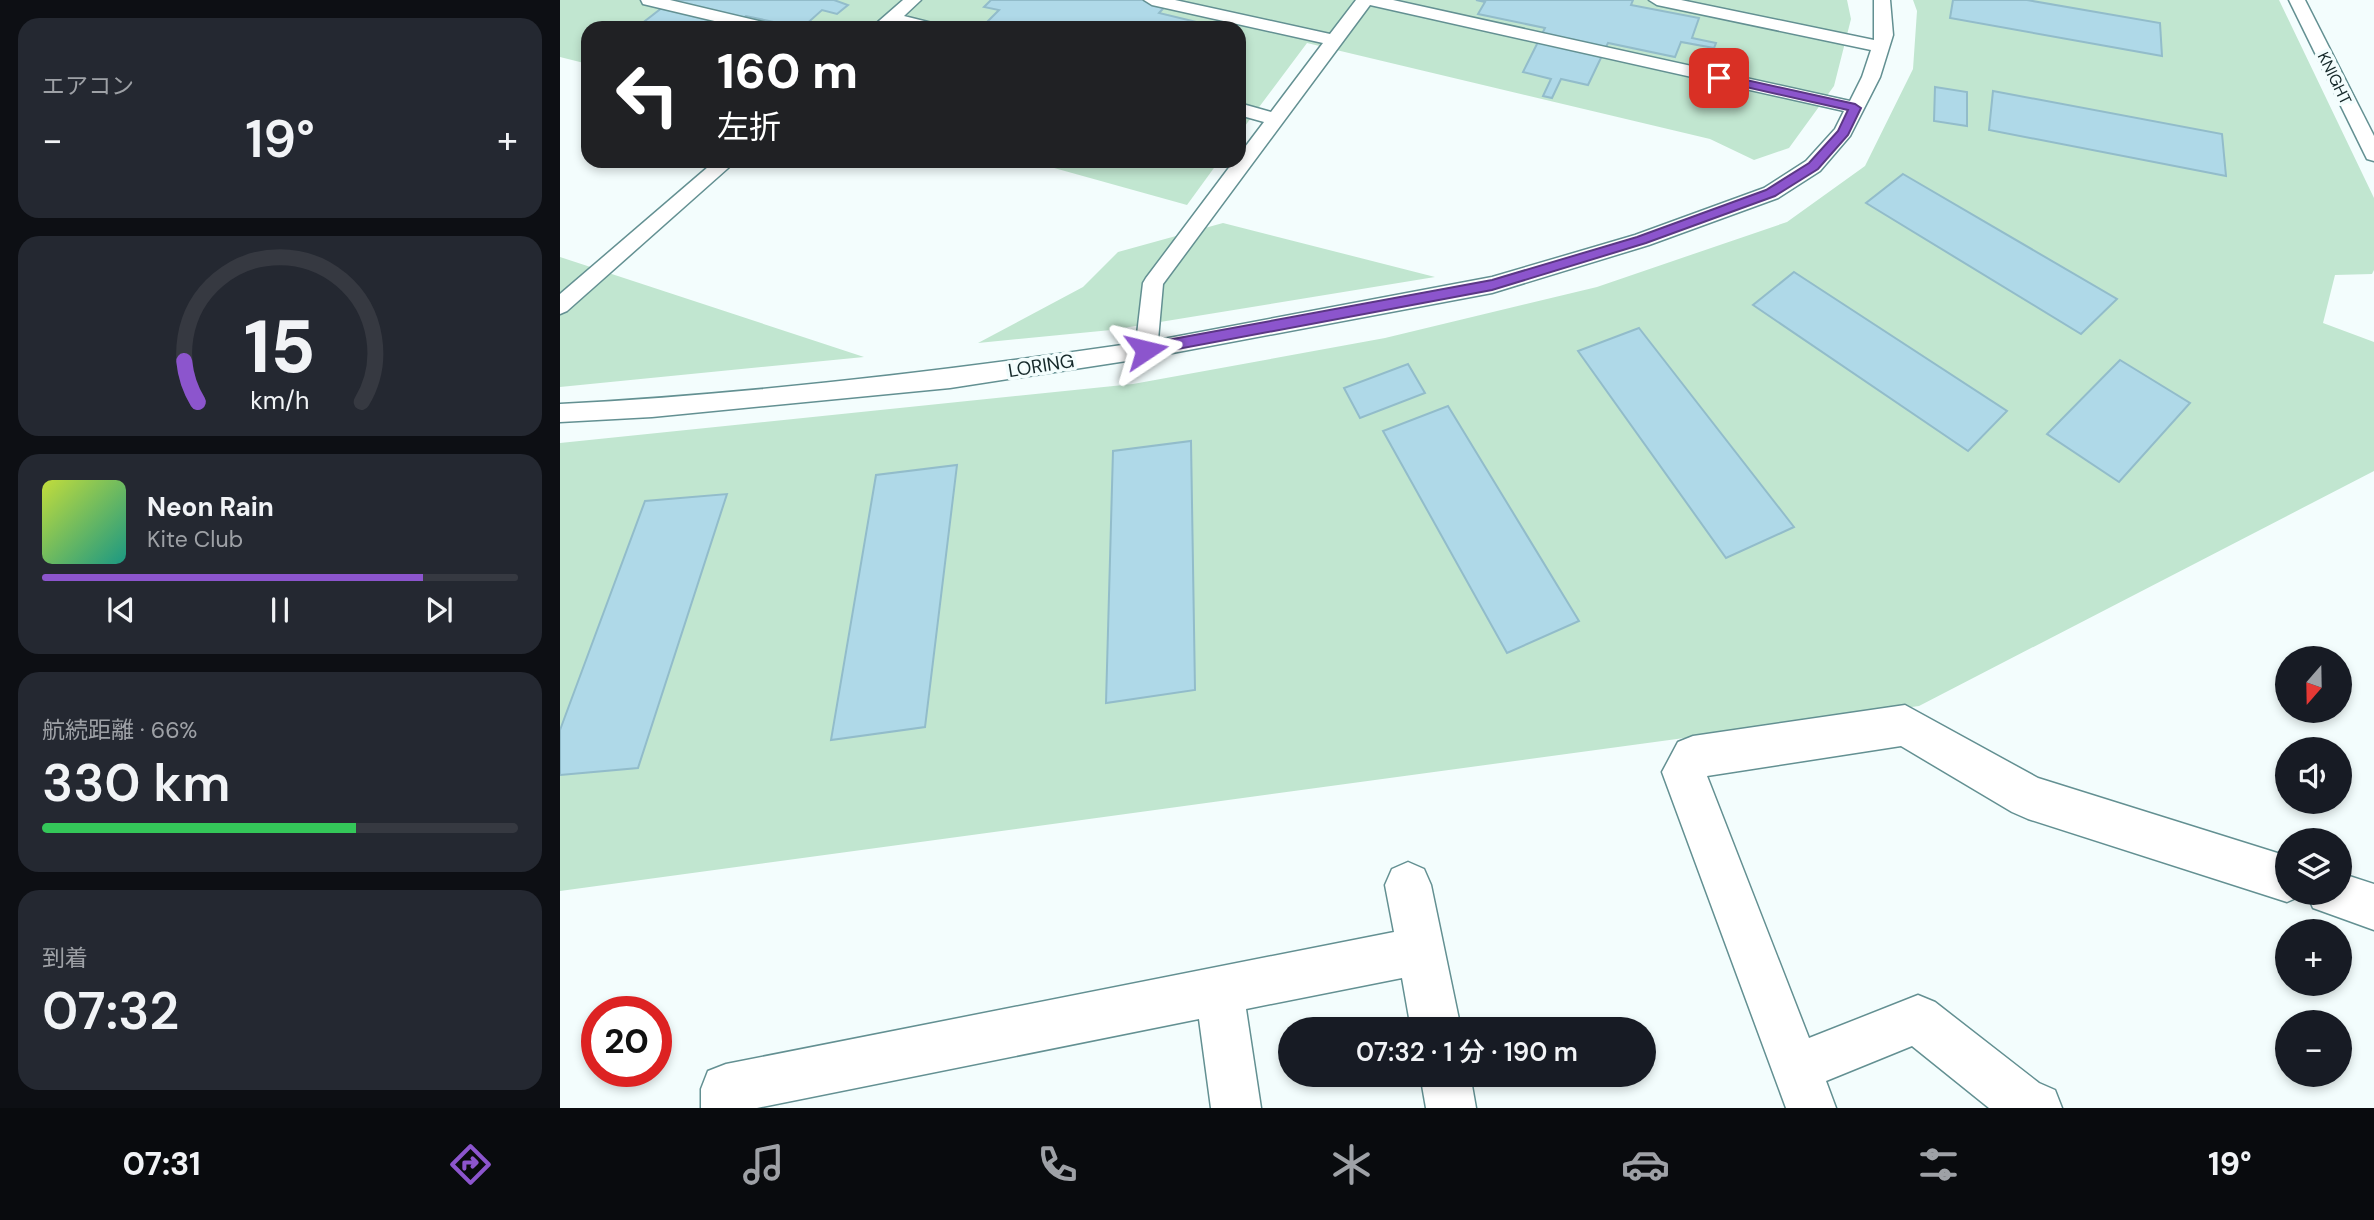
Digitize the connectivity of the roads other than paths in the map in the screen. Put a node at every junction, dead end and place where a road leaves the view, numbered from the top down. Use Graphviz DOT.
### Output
graph roads {
  1 [pos="649,0"];
  2 [pos="913,0"];
  3 [pos="1152,0"];
  4 [pos="1368,0"];
  5 [pos="1657,0"];
  6 [pos="1882,0"];
  7 [pos="2297,0"];
  8 [pos="736,21"];
  9 [pos="888,21"];
  10 [pos="1336,41"];
  11 [pos="1880,47"];
  12 [pos="1855,108"];
  13 [pos="1246,111"];
  14 [pos="1277,120"];
  15 [pos="2374,155"];
  16 [pos="1246,161"];
  17 [pos="719,168"];
  18 [pos="1240,168"];
  19 [pos="560,306"];
  20 [pos="1146,350"];
  21 [pos="560,413"];
  22 [pos="2275,875"];
  23 [pos="1408,885"];
  24 [pos="2352,900"];
  25 [pos="2374,907"];
  26 [pos="1421,950"];
  27 [pos="1219,990"];
  28 [pos="1434,1017"];
  29 [pos="1447,1087"];
  30 [pos="1803,1088"];
  31 [pos="726,1108"];
  32 [pos="1236,1108"];
  33 [pos="1451,1108"];
  34 [pos="2037,1108"];
  1 -- 8 [label="lane"];
  2 -- 9 [label="lane"];
  3 -- 10 [label="lane"];
  4 -- 10 [label="lane"];
  4 -- 12 [label="lane"];
  5 -- 11 [label="lane"];
  6 -- 11 [label="lane, LORING"];
  7 -- 15 [label="lane, KNIGHT"];
  10 -- 14 [label="lane"];
  11 -- 12 [label="lane, LORING"];
  12 -- 20 [label="lane, LORING"];
  13 -- 14 [label="lane"];
  14 -- 16 [label="lane"];
  17 -- 19 [label="lane"];
  18 -- 20 [label="lane"];
  20 -- 21 [label="lane, LORING"];
  22 -- 30 [label="street"];
  23 -- 26 [label="street"];
  24 -- 25 [label="street"];
  26 -- 27 [label="street"];
  26 -- 28 [label="street"];
  27 -- 31 [label="street"];
  27 -- 32 [label="street"];
  29 -- 33 [label="street"];
  30 -- 34 [label="street"];
}
